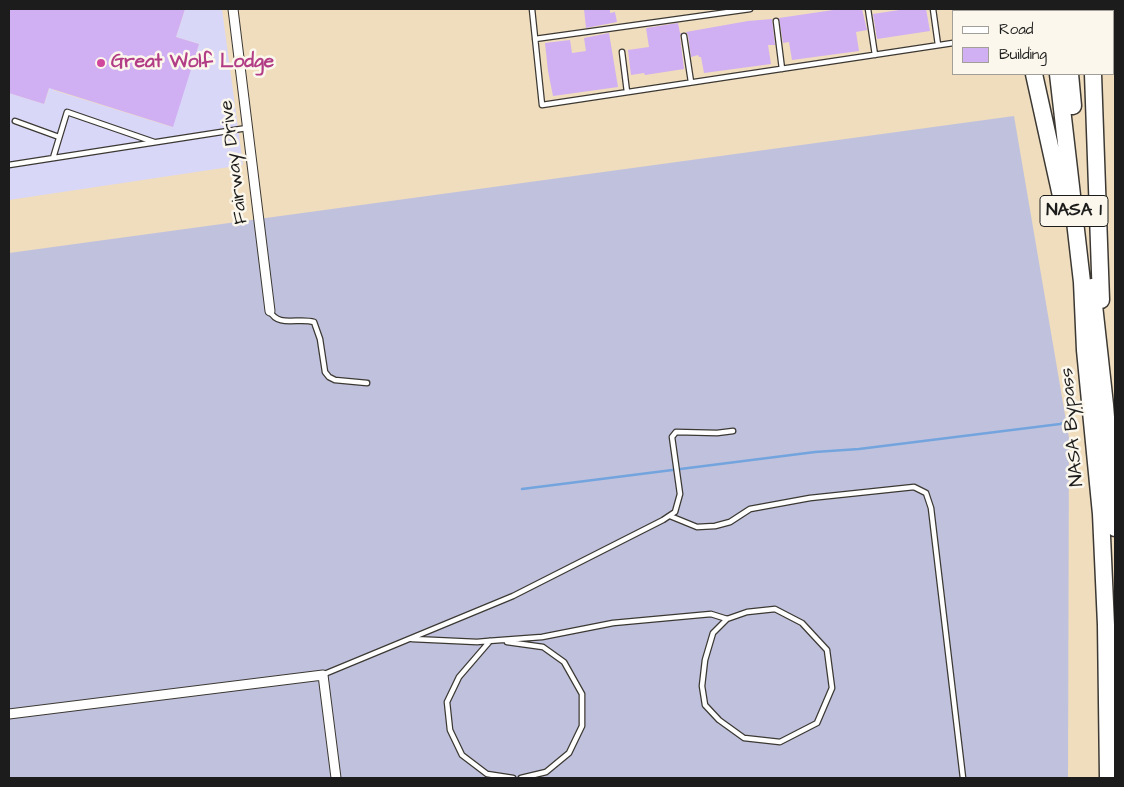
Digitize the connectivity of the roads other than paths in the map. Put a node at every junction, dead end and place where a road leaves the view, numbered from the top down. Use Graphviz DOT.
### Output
graph roads {
  1 [pos="234,9"];
  2 [pos="532,9"];
  3 [pos="750,9"];
  4 [pos="868,9"];
  5 [pos="933,9"];
  6 [pos="716,11"];
  7 [pos="776,21"];
  8 [pos="684,36"];
  9 [pos="535,39"];
  10 [pos="952,43"];
  11 [pos="938,45"];
  12 [pos="622,52"];
  13 [pos="875,55"];
  14 [pos="782,69"];
  15 [pos="1034,75"];
  16 [pos="1058,75"];
  17 [pos="1070,75"];
  18 [pos="1093,75"];
  19 [pos="692,82"];
  20 [pos="627,92"];
  21 [pos="15,121"];
  22 [pos="248,128"];
  23 [pos="59,137"];
  24 [pos="155,143"];
  25 [pos="53,158"];
  26 [pos="9,165"];
  27 [pos="270,311"];
  28 [pos="1085,350"];
  29 [pos="367,382"];
  30 [pos="1105,405"];
  31 [pos="733,431"];
  32 [pos="670,516"];
  33 [pos="1115,528"];
  34 [pos="727,619"];
  35 [pos="412,639"];
  36 [pos="488,641"];
  37 [pos="322,676"];
  38 [pos="9,714"];
  39 [pos="336,778"];
  40 [pos="513,778"];
  41 [pos="521,778"];
  42 [pos="963,778"];
  43 [pos="1108,778"];
  1 -- 22 [label="street, Fairway Drive"];
  2 -- 9 [label="lane"];
  3 -- 6 [label="lane"];
  4 -- 13 [label="lane"];
  5 -- 11 [label="lane"];
  6 -- 9 [label="lane"];
  7 -- 14 [label="lane"];
  8 -- 19 [label="lane"];
  9 -- 20 [label="lane"];
  10 -- 11 [label="lane"];
  11 -- 13 [label="lane"];
  12 -- 20 [label="lane"];
  13 -- 14 [label="lane"];
  14 -- 19 [label="lane"];
  15 -- 28 [label="highway"];
  16 -- 28 [label="highway, NASA Bypass / NASA 1"];
  17 -- 30 [label="highway, NASA Bypass / NASA 1"];
  18 -- 30 [label="highway"];
  19 -- 20 [label="lane"];
  21 -- 23 [label="lane"];
  22 -- 24 [label="lane"];
  22 -- 27 [label="street, Fairway Drive"];
  23 -- 24 [label="lane"];
  23 -- 25 [label="lane"];
  24 -- 25 [label="lane"];
  25 -- 26 [label="lane"];
  27 -- 29 [label="lane"];
  28 -- 43 [label="highway, NASA Bypass / NASA 1"];
  30 -- 33 [label="highway, NASA Bypass / NASA 1"];
  31 -- 32 [label="lane"];
  32 -- 35 [label="lane"];
  32 -- 42 [label="lane"];
  34 -- 34 [label="lane"];
  34 -- 36 [label="lane"];
  35 -- 36 [label="lane"];
  35 -- 37 [label="lane"];
  36 -- 40 [label="lane"];
  36 -- 41 [label="lane"];
  37 -- 38 [label="street"];
  37 -- 39 [label="street"];
}
